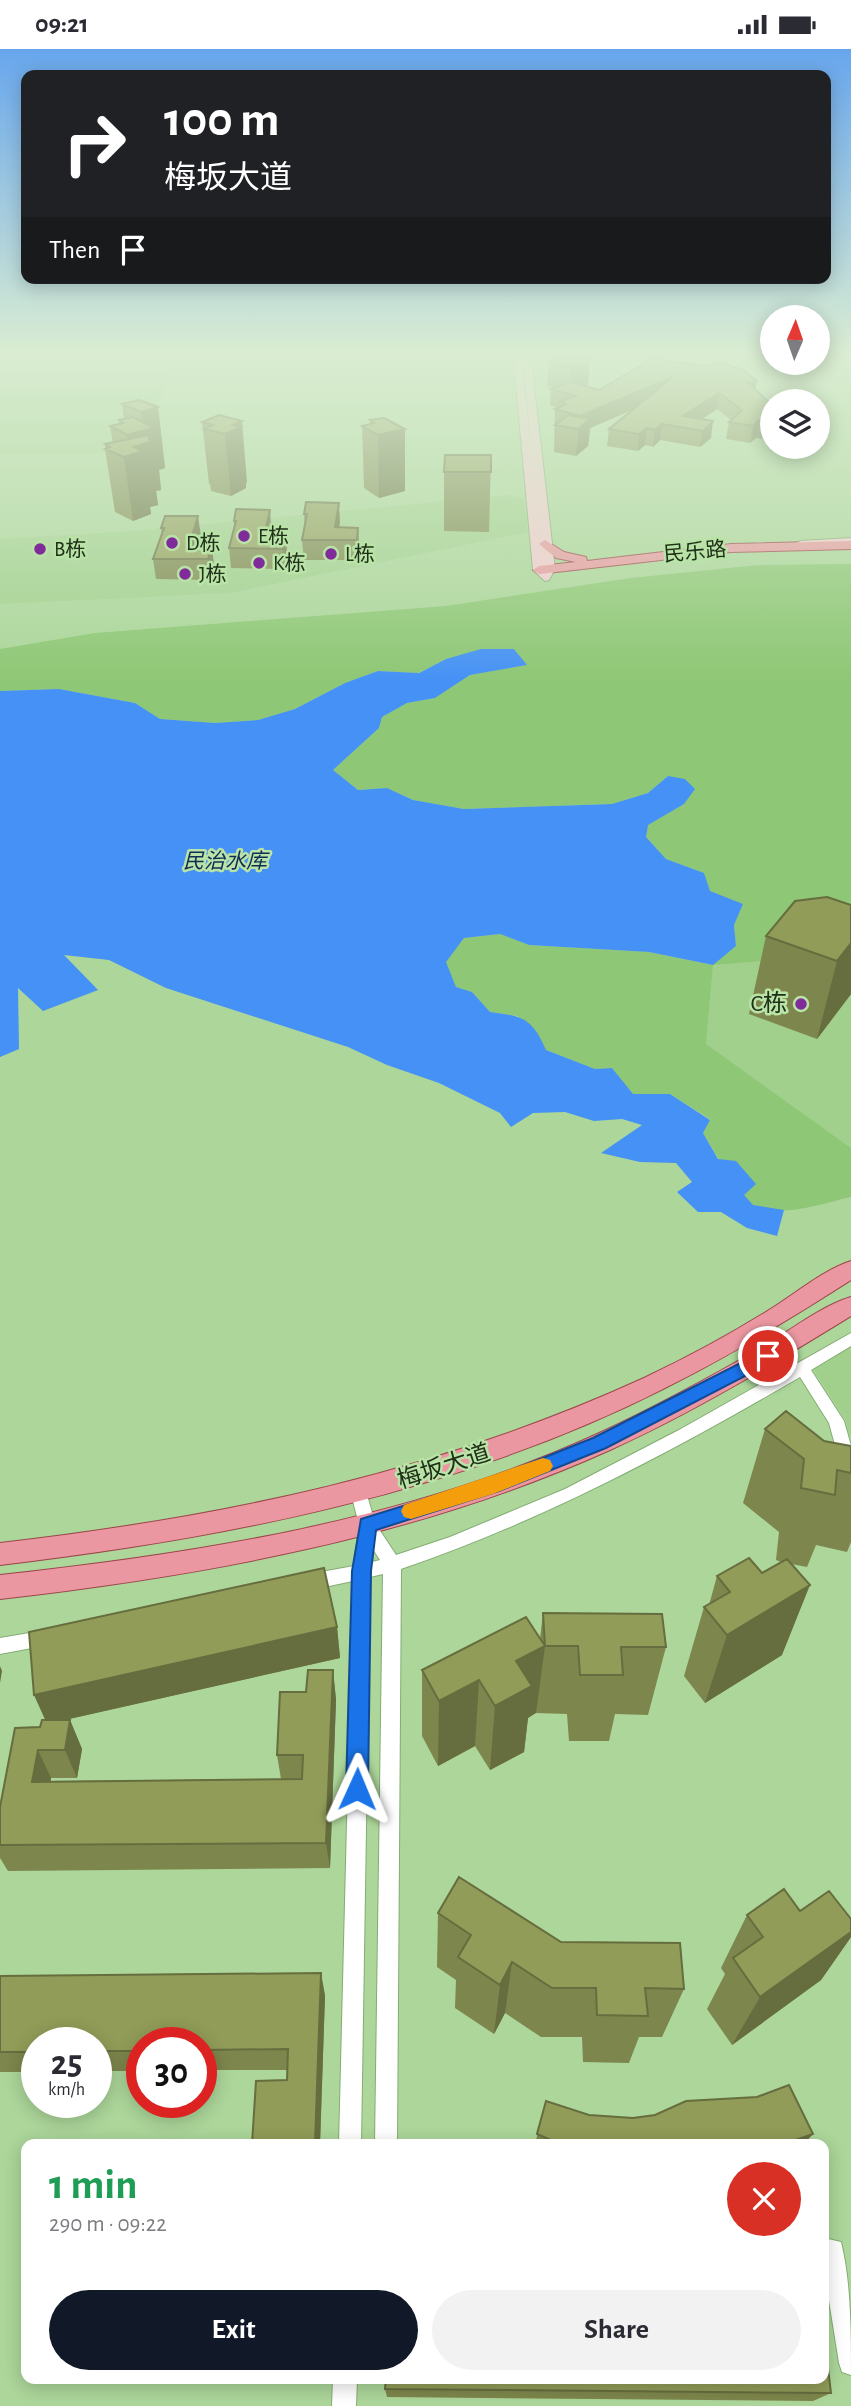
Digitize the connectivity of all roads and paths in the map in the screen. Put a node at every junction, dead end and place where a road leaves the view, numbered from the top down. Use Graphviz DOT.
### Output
graph roads {
  1 [pos="530,461"];
  2 [pos="537,461"];
  3 [pos="851,543"];
  4 [pos="545,544"];
  5 [pos="851,551"];
  6 [pos="609,561"];
  7 [pos="544,572"];
  8 [pos="851,1269"];
  9 [pos="851,1304"];
  10 [pos="851,1339"];
  11 [pos="802,1368"];
  12 [pos="851,1474"];
  13 [pos="359,1493"];
  14 [pos="367,1525"];
  15 [pos="0,1554"];
  16 [pos="392,1564"];
  17 [pos="362,1571"];
  18 [pos="296,1585"];
  19 [pos="0,1587"];
  20 [pos="61,1635"];
  21 [pos="0,1646"];
  22 [pos="350,2139"];
  23 [pos="386,2139"];
  24 [pos="829,2250"];
  25 [pos="851,2363"];
  26 [pos="345,2384"];
  27 [pos="344,2406"];
  1 -- 7 [label="main road"];
  2 -- 4 [label="main road"];
  3 -- 6 [label="main road, 民乐路"];
  4 -- 6 [label="main road"];
  4 -- 7 [label="main road"];
  5 -- 7 [label="main road, 民乐路"];
  6 -- 7 [label="main road, 民乐路"];
  8 -- 13 [label="main road, 梅坂大道"];
  9 -- 14 [label="main road, 梅坂大道"];
  10 -- 11 [label="street"];
  11 -- 12 [label="street"];
  11 -- 16 [label="street"];
  13 -- 14 [label="street"];
  13 -- 15 [label="main road, 梅坂大道"];
  14 -- 16 [label="street"];
  14 -- 17 [label="street"];
  14 -- 19 [label="main road, 梅坂大道"];
  16 -- 17 [label="street"];
  16 -- 23 [label="street"];
  17 -- 18 [label="street"];
  17 -- 22 [label="street"];
  20 -- 21 [label="street"];
  24 -- 25 [label="street"];
  26 -- 27 [label="street"];
}
